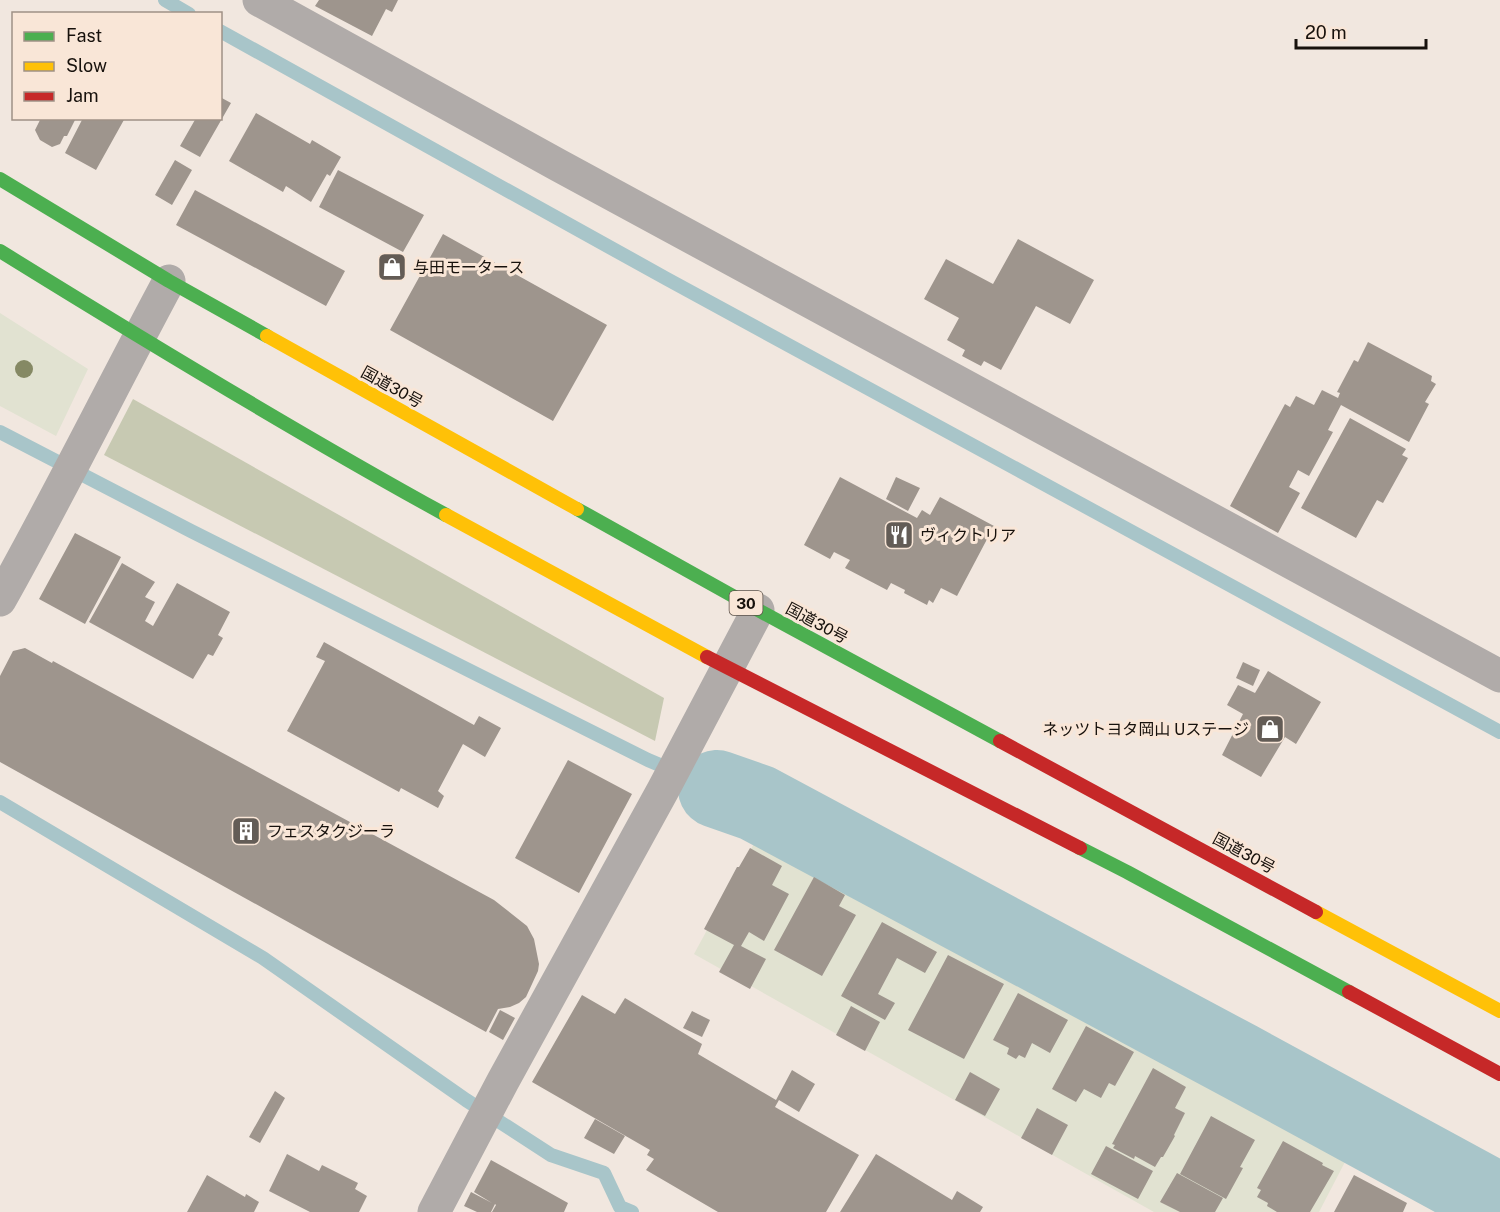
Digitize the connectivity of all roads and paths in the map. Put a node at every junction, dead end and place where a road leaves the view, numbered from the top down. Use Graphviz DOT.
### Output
graph roads {
  1 [pos="259,0"];
  2 [pos="0,179"];
  3 [pos="0,251"];
  4 [pos="170,281"];
  5 [pos="139,337"];
  6 [pos="0,600"];
  7 [pos="758,610"];
  8 [pos="727,668"];
  9 [pos="1500,676"];
  10 [pos="1500,1011"];
  11 [pos="1500,1074"];
  12 [pos="434,1212"];
  1 -- 9 [label="street"];
  2 -- 4 [label="highway, 国道30号 / 30"];
  3 -- 5 [label="highway"];
  4 -- 5 [label="street"];
  4 -- 7 [label="highway, 国道30号 / 30"];
  5 -- 6 [label="street"];
  5 -- 8 [label="highway"];
  7 -- 8 [label="street"];
  7 -- 10 [label="highway, 国道30号 / 30"];
  8 -- 11 [label="highway"];
  8 -- 12 [label="street"];
}
